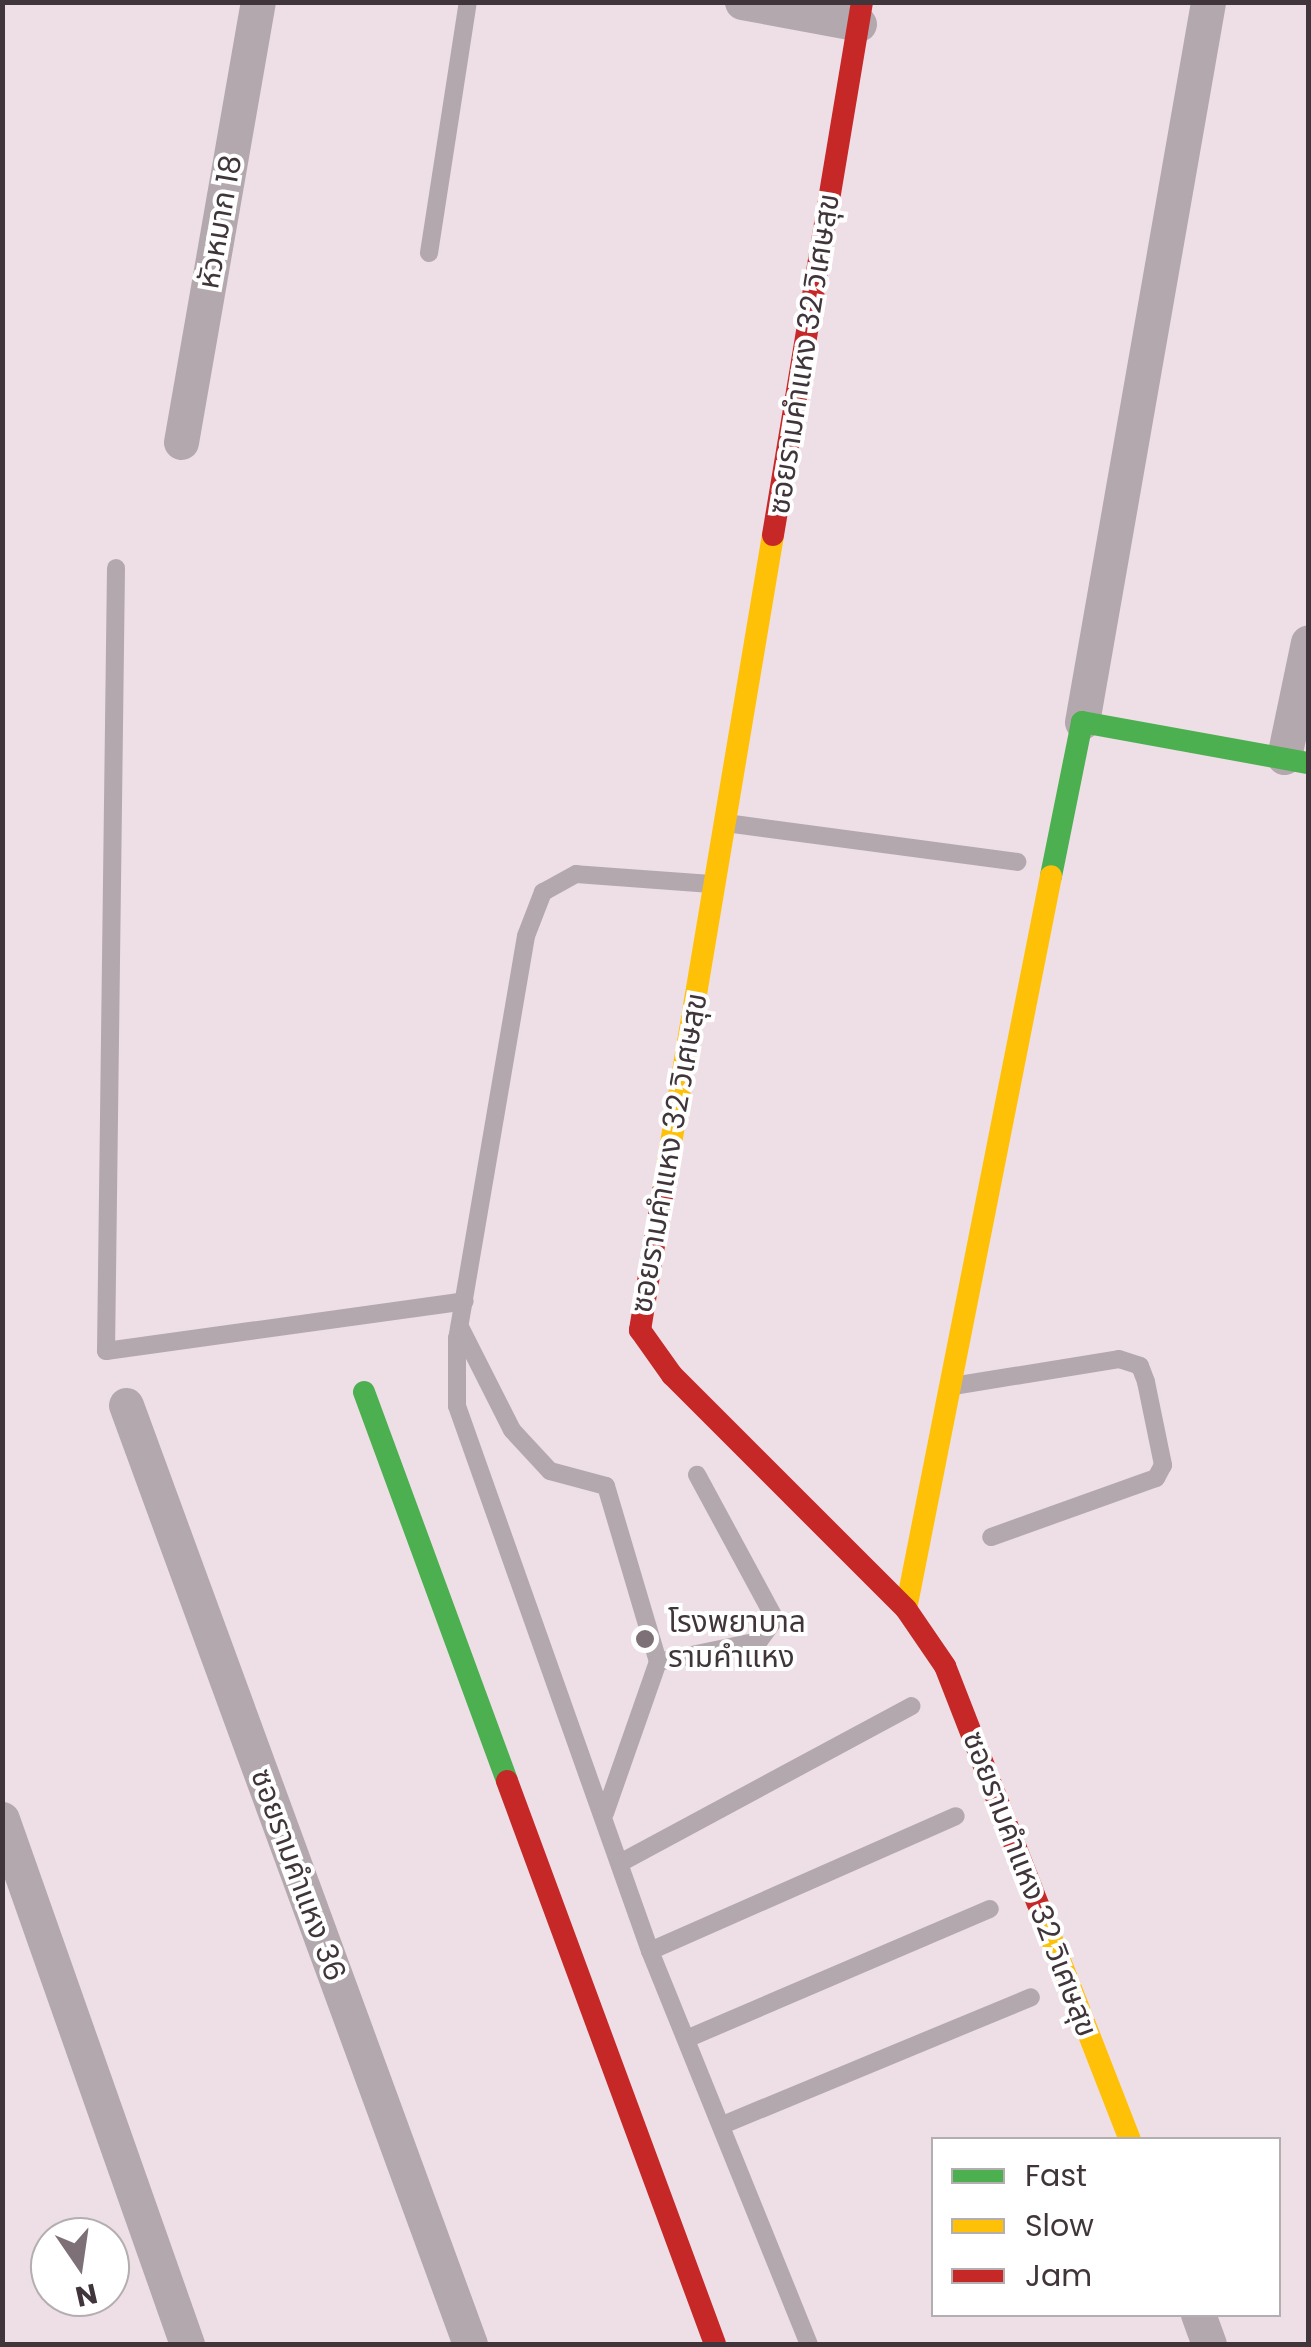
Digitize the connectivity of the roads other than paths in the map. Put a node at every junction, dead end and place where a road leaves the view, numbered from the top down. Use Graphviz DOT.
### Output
graph roads {
  1 [pos="258,2"];
  2 [pos="468,2"];
  3 [pos="742,2"];
  4 [pos="1208,2"];
  5 [pos="861,13"];
  6 [pos="428,253"];
  7 [pos="182,442"];
  8 [pos="116,568"];
  9 [pos="1308,642"];
  10 [pos="1082,722"];
  11 [pos="1296,760"];
  12 [pos="726,823"];
  13 [pos="1018,862"];
  14 [pos="716,885"];
  15 [pos="465,1301"];
  16 [pos="460,1327"];
  17 [pos="952,1386"];
  18 [pos="364,1392"];
  19 [pos="126,1405"];
  20 [pos="697,1475"];
  21 [pos="991,1536"];
  22 [pos="906,1609"];
  23 [pos="658,1662"];
  24 [pos="911,1706"];
  25 [pos="605,1813"];
  26 [pos="956,1816"];
  27 [pos="2,1818"];
  28 [pos="620,1863"];
  29 [pos="990,1908"];
  30 [pos="650,1952"];
  31 [pos="1032,1997"];
  32 [pos="691,2037"];
  33 [pos="726,2124"];
  34 [pos="1129,2137"];
  35 [pos="1199,2317"];
  36 [pos="187,2344"];
  37 [pos="470,2344"];
  38 [pos="715,2344"];
  39 [pos="809,2344"];
  40 [pos="1210,2344"];
  1 -- 7 [label="street, หัวหมาก 18"];
  2 -- 6 [label="lane"];
  3 -- 5 [label="street"];
  4 -- 10 [label="street"];
  5 -- 12 [label="street, ซอยรามคำแหง 32 วิเศษสุข"];
  8 -- 15 [label="lane"];
  9 -- 11 [label="street"];
  10 -- 11 [label="street"];
  10 -- 17 [label="street"];
  12 -- 13 [label="lane"];
  12 -- 14 [label="street, ซอยรามคำแหง 32 วิเศษสุข"];
  14 -- 15 [label="lane"];
  14 -- 22 [label="street, ซอยรามคำแหง 32 วิเศษสุข"];
  15 -- 16 [label="lane"];
  16 -- 23 [label="lane"];
  16 -- 25 [label="lane"];
  17 -- 21 [label="lane"];
  17 -- 22 [label="street"];
  18 -- 38 [label="street"];
  19 -- 37 [label="street, ซอยรามคำแหง 36"];
  20 -- 23 [label="lane"];
  22 -- 34 [label="street, ซอยรามคำแหง 32 วิเศษสุข"];
  23 -- 25 [label="lane"];
  24 -- 28 [label="lane"];
  25 -- 28 [label="lane"];
  26 -- 30 [label="lane"];
  27 -- 36 [label="street"];
  28 -- 30 [label="lane"];
  29 -- 32 [label="lane"];
  30 -- 32 [label="lane"];
  31 -- 33 [label="lane"];
  32 -- 33 [label="lane"];
  33 -- 39 [label="lane"];
  35 -- 40 [label="street"];
}
